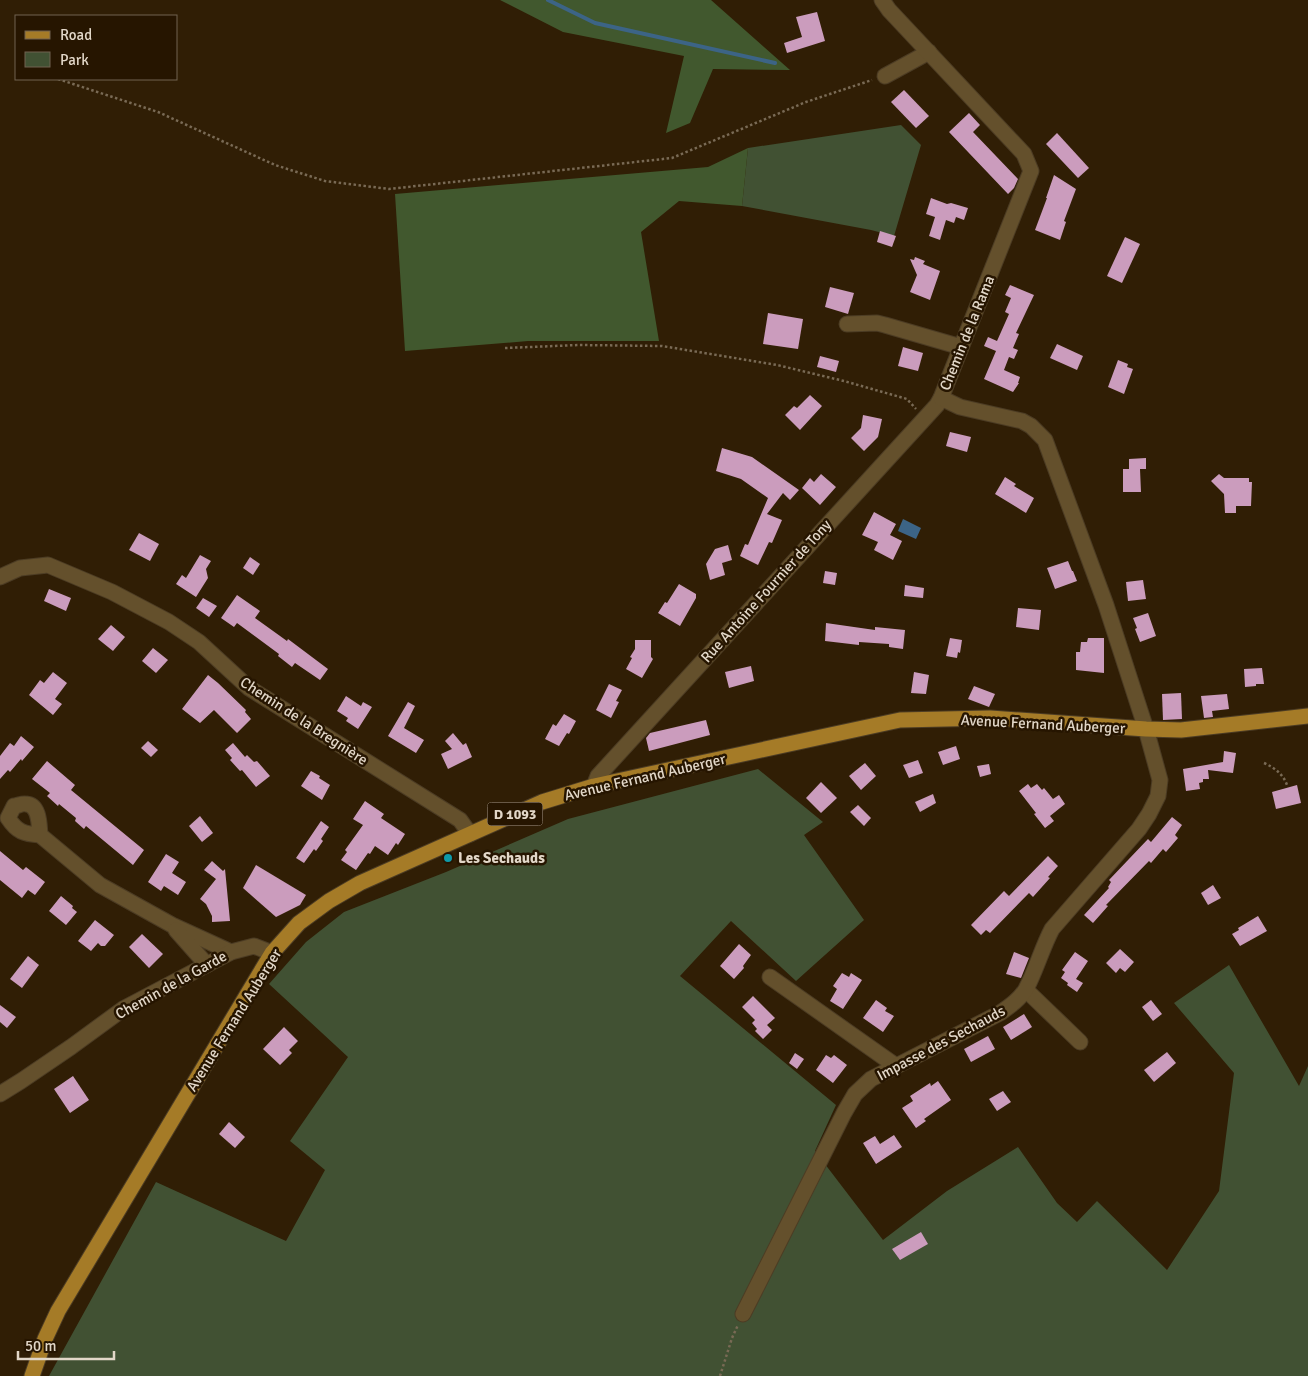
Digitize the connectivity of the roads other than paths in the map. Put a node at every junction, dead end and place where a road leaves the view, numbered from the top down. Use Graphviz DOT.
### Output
graph roads {
  1 [pos="882,0"];
  2 [pos="929,52"];
  3 [pos="885,76"];
  4 [pos="847,324"];
  5 [pos="962,347"];
  6 [pos="941,398"];
  7 [pos="0,577"];
  8 [pos="1308,716"];
  9 [pos="1146,730"];
  10 [pos="594,786"];
  11 [pos="470,834"];
  12 [pos="40,835"];
  13 [pos="172,925"];
  14 [pos="231,952"];
  15 [pos="272,953"];
  16 [pos="207,965"];
  17 [pos="770,977"];
  18 [pos="1026,990"];
  19 [pos="1080,1042"];
  20 [pos="896,1066"];
  21 [pos="0,1094"];
  22 [pos="743,1314"];
  23 [pos="32,1376"];
  1 -- 2 [label="street, Chemin de la Rama"];
  2 -- 3 [label="street"];
  2 -- 5 [label="street, Chemin de la Rama"];
  4 -- 5 [label="street"];
  5 -- 6 [label="street, Chemin de la Rama"];
  6 -- 9 [label="street, Chemin de la Rama"];
  6 -- 10 [label="street, Rue Antoine Fournier de Tony"];
  7 -- 11 [label="street, Chemin de la Bregnière"];
  8 -- 9 [label="main road, Avenue Fernand Auberger / D 1093"];
  9 -- 10 [label="main road, Avenue Fernand Auberger / D 1093"];
  9 -- 18 [label="street, Impasse des Sechauds"];
  10 -- 11 [label="main road, Avenue Fernand Auberger / D 1093"];
  11 -- 15 [label="main road, Avenue Fernand Auberger / D 1093"];
  12 -- 13 [label="street"];
  13 -- 14 [label="street"];
  13 -- 16 [label="street"];
  14 -- 15 [label="street, Chemin de la Garde"];
  14 -- 16 [label="street, Chemin de la Garde"];
  15 -- 23 [label="main road, Avenue Fernand Auberger / D 1093"];
  16 -- 21 [label="street, Chemin de la Garde"];
  17 -- 20 [label="street"];
  18 -- 19 [label="street"];
  18 -- 20 [label="street, Impasse des Sechauds"];
  20 -- 22 [label="street, Impasse des Sechauds"];
}
